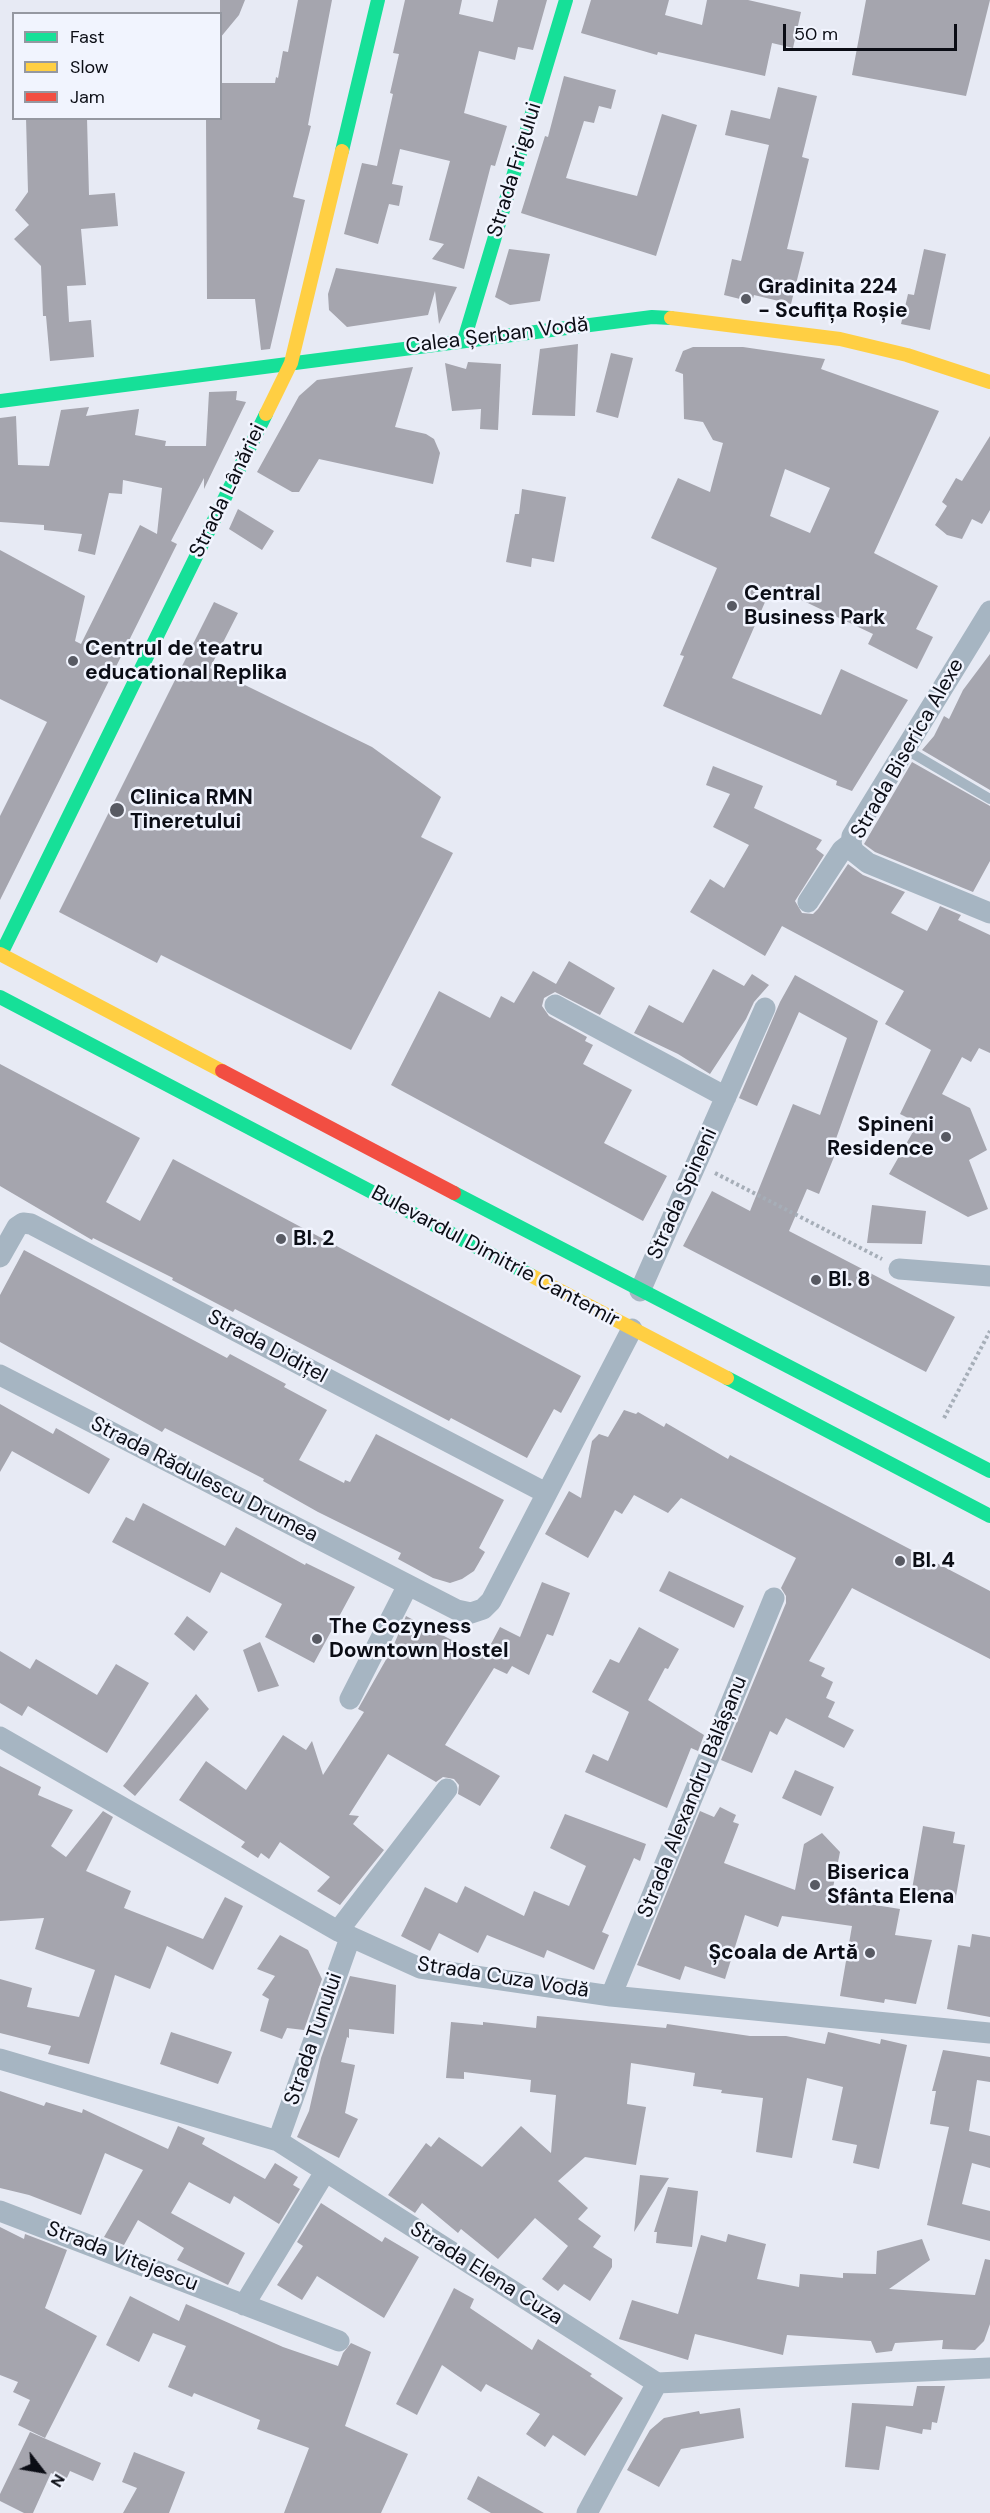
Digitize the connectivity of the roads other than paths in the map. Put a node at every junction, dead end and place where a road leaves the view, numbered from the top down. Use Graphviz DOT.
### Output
graph roads {
  1 [pos="378,0"];
  2 [pos="566,0"];
  3 [pos="464,340"];
  4 [pos="291,363"];
  5 [pos="990,382"];
  6 [pos="0,401"];
  7 [pos="990,611"];
  8 [pos="905,749"];
  9 [pos="990,799"];
  10 [pos="851,843"];
  11 [pos="808,902"];
  12 [pos="990,913"];
  13 [pos="1,954"];
  14 [pos="0,997"];
  15 [pos="555,1005"];
  16 [pos="765,1008"];
  17 [pos="726,1097"];
  18 [pos="0,1257"];
  19 [pos="899,1269"];
  20 [pos="990,1276"];
  21 [pos="640,1291"];
  22 [pos="632,1329"];
  23 [pos="0,1375"];
  24 [pos="990,1470"];
  25 [pos="546,1493"];
  26 [pos="990,1516"];
  27 [pos="408,1585"];
  28 [pos="774,1598"];
  29 [pos="350,1699"];
  30 [pos="0,1737"];
  31 [pos="447,1789"];
  32 [pos="344,1934"];
  33 [pos="612,1996"];
  34 [pos="990,2033"];
  35 [pos="0,2059"];
  36 [pos="278,2141"];
  37 [pos="325,2172"];
  38 [pos="0,2211"];
  39 [pos="244,2305"];
  40 [pos="339,2341"];
  41 [pos="990,2368"];
  42 [pos="657,2383"];
  43 [pos="587,2513"];
  1 -- 4 [label="street, Strada Lânăriei"];
  2 -- 3 [label="street, Strada Frigului"];
  3 -- 4 [label="street, Calea Șerban Vodă"];
  3 -- 5 [label="street, Calea Șerban Vodă"];
  4 -- 6 [label="street, Calea Șerban Vodă"];
  4 -- 13 [label="street, Strada Lânăriei"];
  7 -- 8 [label="street, Strada Biserica Alexe"];
  8 -- 9 [label="lane"];
  8 -- 10 [label="street, Strada Biserica Alexe"];
  10 -- 11 [label="street"];
  10 -- 12 [label="street, Strada Biserica Alexe"];
  13 -- 21 [label="street, Bulevardul Dimitrie Cantemir"];
  14 -- 22 [label="street, Bulevardul Dimitrie Cantemir"];
  15 -- 17 [label="street"];
  16 -- 17 [label="street, Strada Spineni"];
  17 -- 21 [label="street, Strada Spineni"];
  18 -- 25 [label="street, Strada Didițel"];
  19 -- 20 [label="street"];
  21 -- 24 [label="street, Bulevardul Dimitrie Cantemir"];
  22 -- 25 [label="street, Strada Rădulescu Drumea"];
  22 -- 26 [label="street, Bulevardul Dimitrie Cantemir"];
  23 -- 27 [label="street, Strada Rădulescu Drumea"];
  25 -- 27 [label="street, Strada Rădulescu Drumea"];
  27 -- 29 [label="street"];
  28 -- 33 [label="street, Strada Alexandru Bălășanu"];
  30 -- 32 [label="street, Strada Cuza Vodă"];
  31 -- 32 [label="street, Strada Tunului"];
  32 -- 33 [label="street, Strada Cuza Vodă"];
  32 -- 36 [label="street, Strada Tunului"];
  33 -- 34 [label="street, Strada Cuza Vodă"];
  35 -- 36 [label="street, Strada Elena Cuza"];
  36 -- 37 [label="street, Strada Elena Cuza"];
  37 -- 39 [label="street"];
  37 -- 42 [label="street, Strada Elena Cuza"];
  38 -- 39 [label="street, Strada Vitejescu"];
  39 -- 40 [label="street, Strada Vitejescu"];
  41 -- 42 [label="street"];
  42 -- 43 [label="street"];
}
